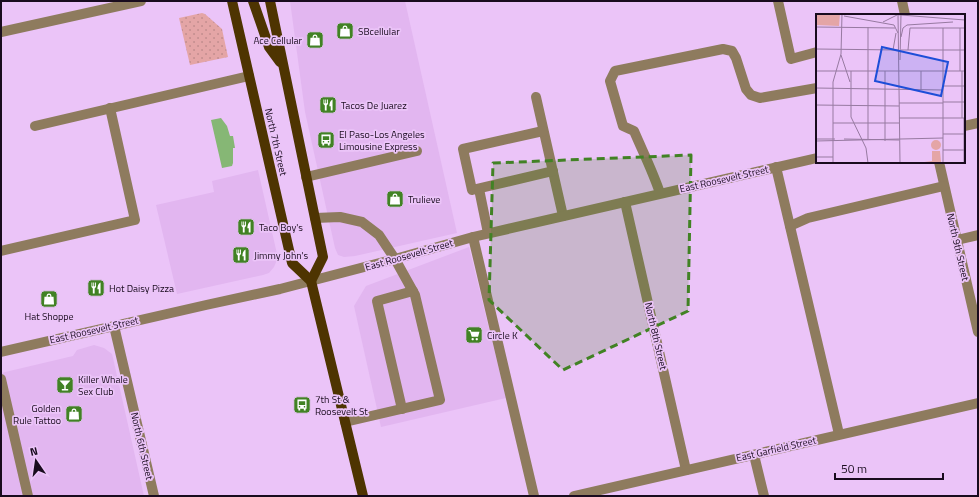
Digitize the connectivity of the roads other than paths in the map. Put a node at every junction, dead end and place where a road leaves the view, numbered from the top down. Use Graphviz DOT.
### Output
graph roads {
  1 [pos="140,1"];
  2 [pos="232,1"];
  3 [pos="254,1"];
  4 [pos="270,1"];
  5 [pos="778,1"];
  6 [pos="902,1"];
  7 [pos="905,14"];
  8 [pos="1,32"];
  9 [pos="816,52"];
  10 [pos="283,65"];
  11 [pos="249,76"];
  12 [pos="816,88"];
  13 [pos="536,98"];
  14 [pos="110,108"];
  15 [pos="978,123"];
  16 [pos="35,126"];
  17 [pos="965,126"];
  18 [pos="543,131"];
  19 [pos="417,151"];
  20 [pos="816,158"];
  21 [pos="939,163"];
  22 [pos="776,167"];
  23 [pos="553,171"];
  24 [pos="306,177"];
  25 [pos="944,186"];
  26 [pos="479,189"];
  27 [pos="660,193"];
  28 [pos="625,202"];
  29 [pos="563,216"];
  30 [pos="315,218"];
  31 [pos="790,226"];
  32 [pos="488,233"];
  33 [pos="978,235"];
  34 [pos="473,237"];
  35 [pos="957,240"];
  36 [pos="1,251"];
  37 [pos="395,259"];
  38 [pos="311,281"];
  39 [pos="413,291"];
  40 [pos="114,326"];
  41 [pos="978,332"];
  42 [pos="1,352"];
  43 [pos="1,379"];
  44 [pos="978,403"];
  45 [pos="402,409"];
  46 [pos="345,422"];
  47 [pos="839,434"];
  48 [pos="754,455"];
  49 [pos="686,470"];
  50 [pos="611,492"];
  51 [pos="28,496"];
  52 [pos="154,496"];
  53 [pos="363,496"];
  54 [pos="534,496"];
  55 [pos="574,496"];
  56 [pos="764,496"];
  1 -- 8 [label="street"];
  2 -- 11 [label="main road, North 7th Street"];
  3 -- 10 [label="main road"];
  4 -- 10 [label="main road"];
  5 -- 9 [label="street"];
  6 -- 7 [label="street"];
  10 -- 24 [label="main road"];
  11 -- 14 [label="street"];
  11 -- 38 [label="main road, North 7th Street"];
  12 -- 27 [label="street"];
  13 -- 18 [label="street"];
  14 -- 16 [label="street"];
  14 -- 36 [label="street"];
  15 -- 17 [label="street"];
  18 -- 23 [label="street"];
  18 -- 26 [label="street"];
  19 -- 24 [label="street"];
  20 -- 22 [label="street, East Roosevelt Street"];
  21 -- 25 [label="street, North 9th Street"];
  22 -- 27 [label="street, East Roosevelt Street"];
  22 -- 31 [label="street"];
  23 -- 26 [label="street"];
  23 -- 29 [label="street"];
  24 -- 30 [label="main road"];
  25 -- 31 [label="street"];
  25 -- 35 [label="street, North 9th Street"];
  26 -- 32 [label="street"];
  27 -- 28 [label="street, East Roosevelt Street"];
  28 -- 29 [label="street, East Roosevelt Street"];
  28 -- 49 [label="street, North 8th Street"];
  29 -- 32 [label="street, East Roosevelt Street"];
  30 -- 37 [label="street"];
  30 -- 38 [label="main road"];
  31 -- 47 [label="street"];
  32 -- 34 [label="street, East Roosevelt Street"];
  33 -- 35 [label="street"];
  34 -- 37 [label="street, East Roosevelt Street"];
  34 -- 54 [label="street"];
  35 -- 41 [label="street, North 9th Street"];
  37 -- 38 [label="street, East Roosevelt Street"];
  37 -- 39 [label="street"];
  38 -- 40 [label="street, East Roosevelt Street"];
  38 -- 46 [label="main road"];
  39 -- 45 [label="street"];
  39 -- 45 [label="street"];
  40 -- 42 [label="street, East Roosevelt Street"];
  40 -- 52 [label="street, North 6th Street"];
  43 -- 51 [label="street"];
  44 -- 47 [label="street, East Garfield Street"];
  45 -- 46 [label="street"];
  46 -- 53 [label="main road"];
  47 -- 48 [label="street, East Garfield Street"];
  48 -- 49 [label="street, East Garfield Street"];
  48 -- 56 [label="street"];
  49 -- 50 [label="street, East Garfield Street"];
  50 -- 55 [label="street, East Garfield Street"];
}
